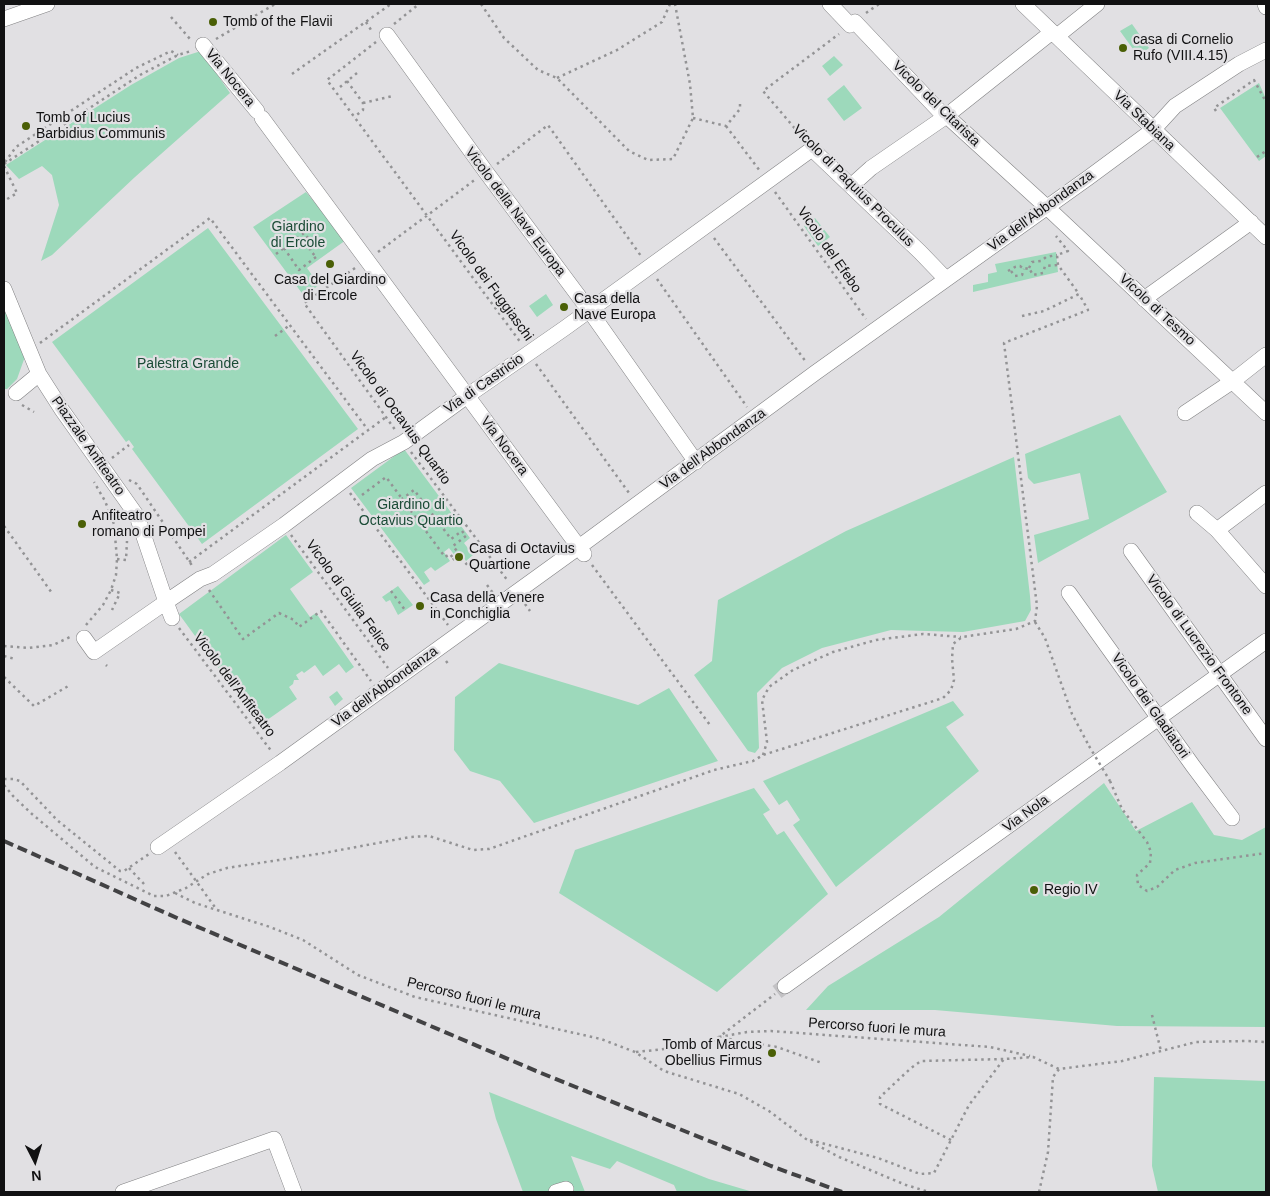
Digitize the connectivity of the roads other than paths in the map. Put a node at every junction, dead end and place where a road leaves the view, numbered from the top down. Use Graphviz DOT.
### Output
graph roads {
  1 [pos="47,4"];
  2 [pos="830,4"];
  3 [pos="1022,4"];
  4 [pos="1097,4"];
  5 [pos="4,19"];
  6 [pos="1055,34"];
  7 [pos="383,38"];
  8 [pos="200,46"];
  9 [pos="1266,50"];
  10 [pos="945,117"];
  11 [pos="1153,130"];
  12 [pos="812,149"];
  13 [pos="851,186"];
  14 [pos="1046,208"];
  15 [pos="1247,224"];
  16 [pos="1266,237"];
  17 [pos="946,279"];
  18 [pos="4,289"];
  19 [pos="1144,299"];
  20 [pos="589,310"];
  21 [pos="1266,355"];
  22 [pos="39,374"];
  23 [pos="1233,381"];
  24 [pos="16,393"];
  25 [pos="467,396"];
  26 [pos="1185,413"];
  27 [pos="1266,413"];
  28 [pos="696,462"];
  29 [pos="1266,493"];
  30 [pos="1197,513"];
  31 [pos="1217,530"];
  32 [pos="582,551"];
  33 [pos="1131,551"];
  34 [pos="1266,586"];
  35 [pos="1069,593"];
  36 [pos="166,602"];
  37 [pos="172,618"];
  38 [pos="81,633"];
  39 [pos="1266,640"];
  40 [pos="1220,675"];
  41 [pos="1159,718"];
  42 [pos="1266,740"];
  43 [pos="1232,818"];
  44 [pos="158,847"];
  45 [pos="781,989"];
  46 [pos="123,1192"];
  47 [pos="294,1192"];
  1 -- 5 [label="street"];
  2 -- 10 [label="street, Vicolo del Citarista"];
  3 -- 6 [label="street, Via Stabiana"];
  4 -- 6 [label="street"];
  6 -- 10 [label="street"];
  6 -- 11 [label="street, Via Stabiana"];
  7 -- 20 [label="street, Vicolo della Nave Europa"];
  8 -- 25 [label="street, Via Nocera"];
  9 -- 11 [label="street, Via dell'Abbondanza"];
  10 -- 13 [label="street"];
  10 -- 14 [label="street, Vicolo del Citarista"];
  11 -- 14 [label="street, Via dell'Abbondanza"];
  11 -- 15 [label="street, Via Stabiana"];
  12 -- 13 [label="street, Vicolo di Paquius Proculus"];
  12 -- 20 [label="street, Via di Castricio"];
  13 -- 17 [label="street, Vicolo di Paquius Proculus"];
  14 -- 17 [label="street, Via dell'Abbondanza"];
  14 -- 19 [label="street, Vicolo di Tesmo"];
  15 -- 16 [label="street, Via Stabiana"];
  15 -- 19 [label="street"];
  17 -- 28 [label="street, Via dell'Abbondanza"];
  18 -- 22 [label="street, Piazzale Anfiteatro"];
  19 -- 23 [label="street, Vicolo di Tesmo"];
  20 -- 25 [label="street, Via di Castricio"];
  20 -- 28 [label="street, Vicolo della Nave Europa"];
  21 -- 23 [label="street"];
  22 -- 24 [label="street"];
  22 -- 36 [label="street, Piazzale Anfiteatro"];
  23 -- 26 [label="street"];
  23 -- 27 [label="street, Vicolo di Tesmo"];
  25 -- 32 [label="street, Via Nocera"];
  25 -- 36 [label="street, Via di Castricio"];
  28 -- 32 [label="street, Via dell'Abbondanza"];
  29 -- 31 [label="street"];
  30 -- 31 [label="street"];
  31 -- 34 [label="street"];
  32 -- 44 [label="street, Via dell'Abbondanza"];
  33 -- 40 [label="street, Vicolo di Lucrezio Frontone"];
  35 -- 41 [label="street, Vicolo dei Gladiatori"];
  36 -- 37 [label="street"];
  36 -- 38 [label="street, Via di Castricio"];
  39 -- 40 [label="street, Via Nola"];
  40 -- 41 [label="street, Via Nola"];
  40 -- 42 [label="street, Vicolo di Lucrezio Frontone"];
  41 -- 43 [label="street, Vicolo dei Gladiatori"];
  41 -- 45 [label="street, Via Nola"];
  46 -- 47 [label="street"];
}
